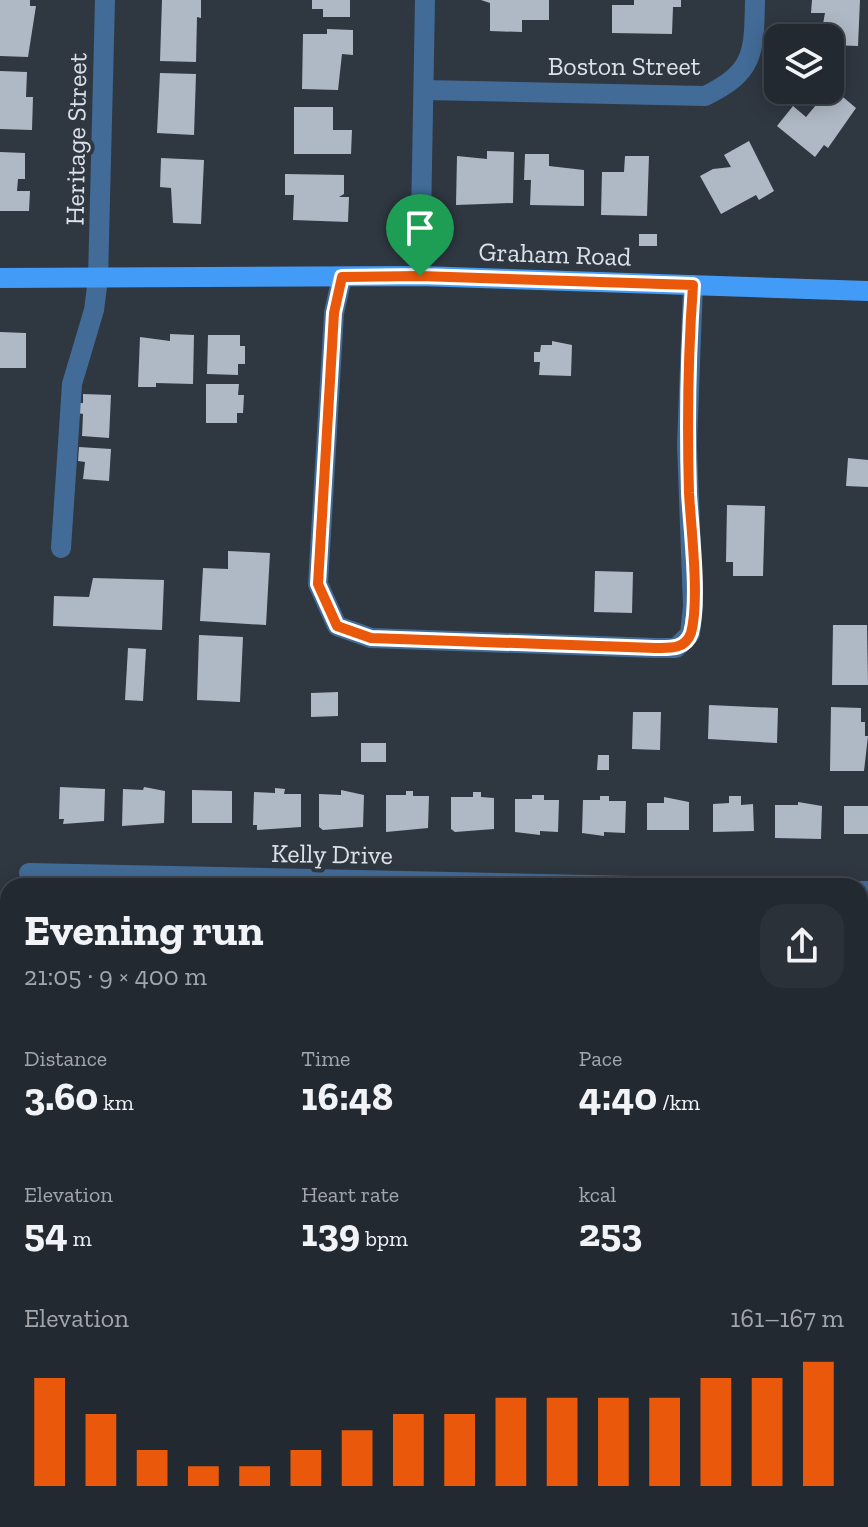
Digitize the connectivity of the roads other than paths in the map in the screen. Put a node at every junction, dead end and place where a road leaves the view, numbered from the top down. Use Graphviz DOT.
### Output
graph roads {
  1 [pos="105,0"];
  2 [pos="425,0"];
  3 [pos="755,0"];
  4 [pos="424,90"];
  5 [pos="420,276"];
  6 [pos="342,277"];
  7 [pos="0,278"];
  8 [pos="98,279"];
  9 [pos="693,285"];
  10 [pos="868,291"];
  11 [pos="61,548"];
  12 [pos="29,873"];
  13 [pos="262,878"];
  1 -- 8 [label="street, Heritage Street"];
  2 -- 4 [label="street"];
  3 -- 4 [label="street, Boston Street"];
  4 -- 5 [label="street"];
  5 -- 6 [label="main road, Graham Road"];
  5 -- 9 [label="main road, Graham Road"];
  6 -- 8 [label="main road, Graham Road"];
  6 -- 9 [label="street"];
  7 -- 8 [label="main road, Graham Road"];
  8 -- 11 [label="street, Heritage Street"];
  9 -- 10 [label="main road, Graham Road"];
  12 -- 13 [label="street, Kelly Drive"];
}
